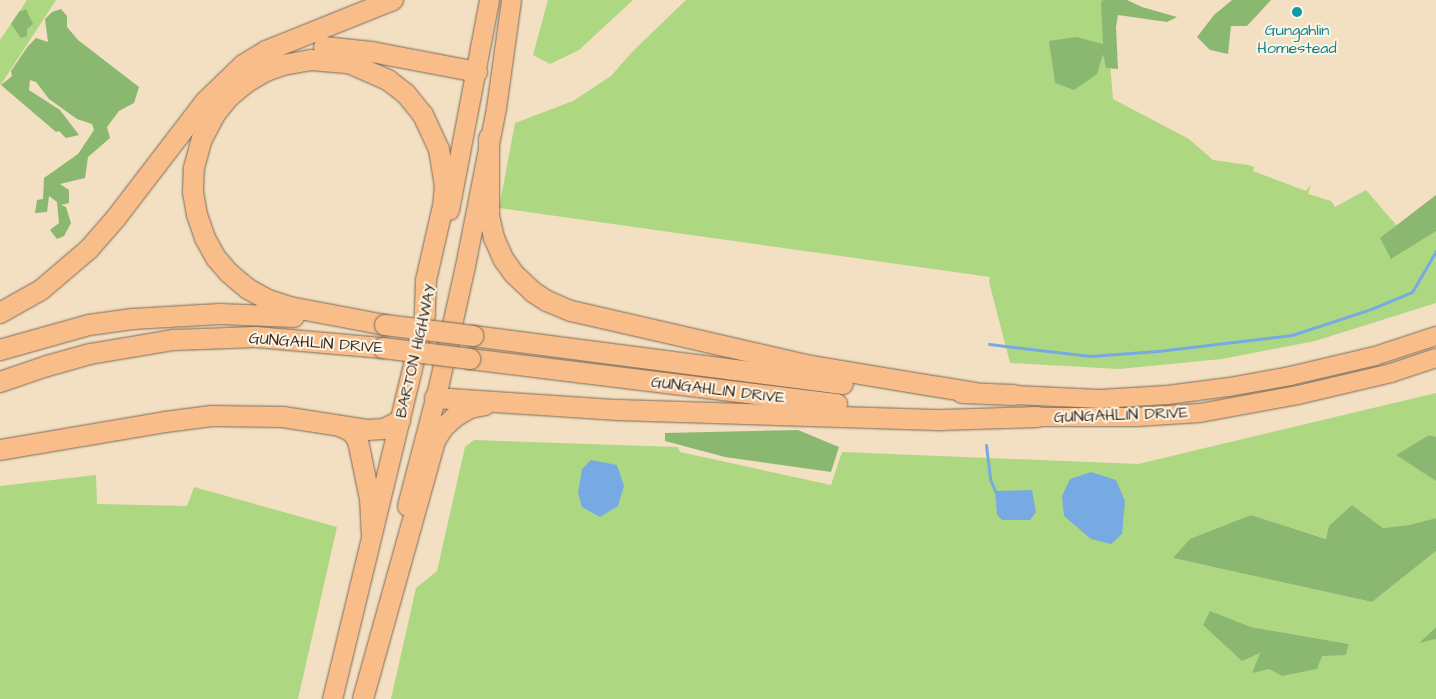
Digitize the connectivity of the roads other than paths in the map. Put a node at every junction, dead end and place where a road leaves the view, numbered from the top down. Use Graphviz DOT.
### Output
graph roads {
  1 [pos="393,0"];
  2 [pos="489,0"];
  3 [pos="511,0"];
  4 [pos="477,72"];
  5 [pos="232,74"];
  6 [pos="496,100"];
  7 [pos="489,138"];
  8 [pos="0,313"];
  9 [pos="425,316"];
  10 [pos="386,325"];
  11 [pos="1436,336"];
  12 [pos="0,350"];
  13 [pos="1436,358"];
  14 [pos="412,368"];
  15 [pos="0,382"];
  16 [pos="975,393"];
  17 [pos="1014,395"];
  18 [pos="430,396"];
  19 [pos="502,404"];
  20 [pos="1038,417"];
  21 [pos="400,421"];
  22 [pos="334,424"];
  23 [pos="0,450"];
  24 [pos="372,533"];
  25 [pos="332,699"];
  26 [pos="362,699"];
  1 -- 5 [label="highway"];
  2 -- 4 [label="highway, BARTON HIGHWAY"];
  3 -- 6 [label="highway, BARTON HIGHWAY"];
  4 -- 5 [label="highway"];
  4 -- 6 [label="highway"];
  4 -- 9 [label="highway, BARTON HIGHWAY"];
  5 -- 8 [label="highway"];
  6 -- 7 [label="highway, BARTON HIGHWAY"];
  7 -- 16 [label="highway"];
  7 -- 18 [label="highway, BARTON HIGHWAY"];
  9 -- 10 [label="highway"];
  9 -- 14 [label="highway, BARTON HIGHWAY"];
  10 -- 12 [label="highway, GUNGAHLIN DRIVE"];
  10 -- 16 [label="highway, GUNGAHLIN DRIVE, bridge"];
  11 -- 17 [label="main road, GUNGAHLIN DRIVE"];
  13 -- 20 [label="main road, GUNGAHLIN DRIVE"];
  14 -- 18 [label="highway"];
  14 -- 21 [label="highway, BARTON HIGHWAY"];
  15 -- 20 [label="highway, GUNGAHLIN DRIVE, bridge"];
  16 -- 17 [label="highway, GUNGAHLIN DRIVE"];
  18 -- 19 [label="highway"];
  18 -- 21 [label="highway"];
  18 -- 26 [label="highway, BARTON HIGHWAY"];
  19 -- 20 [label="highway"];
  19 -- 26 [label="highway"];
  21 -- 22 [label="highway"];
  21 -- 24 [label="highway, BARTON HIGHWAY"];
  22 -- 23 [label="highway"];
  22 -- 24 [label="highway"];
  24 -- 25 [label="highway, BARTON HIGHWAY"];
}
